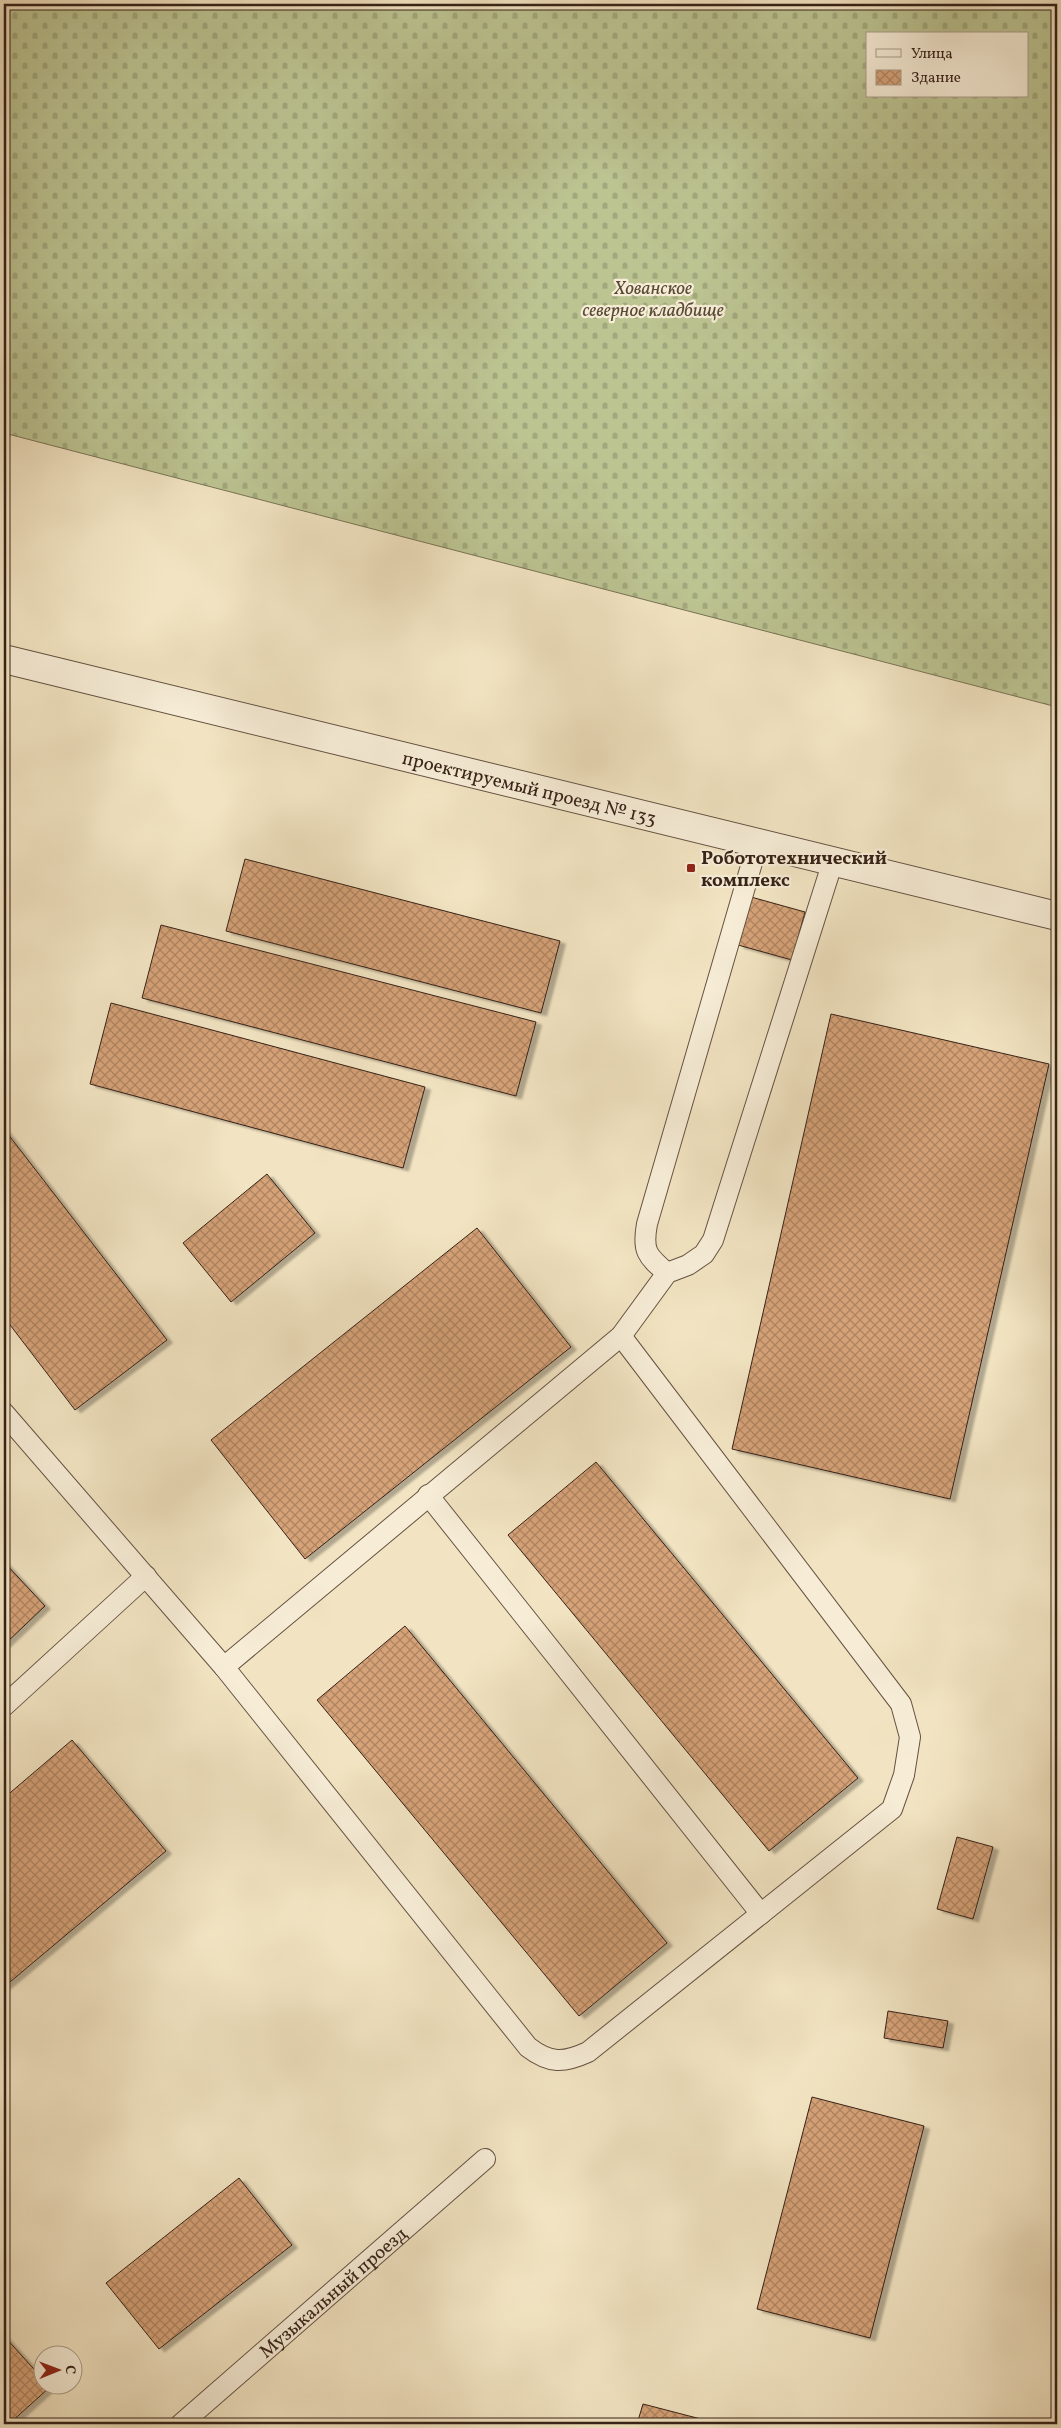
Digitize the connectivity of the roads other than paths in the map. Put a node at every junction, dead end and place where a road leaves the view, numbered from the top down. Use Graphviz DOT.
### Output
graph roads {
  1 [pos="4,658"];
  2 [pos="758,842"];
  3 [pos="833,861"];
  4 [pos="1057,916"];
  5 [pos="667,1273"];
  6 [pos="621,1336"];
  7 [pos="4,1413"];
  8 [pos="428,1495"];
  9 [pos="146,1576"];
  10 [pos="224,1666"];
  11 [pos="4,1706"];
  12 [pos="761,1914"];
  13 [pos="485,2159"];
  14 [pos="181,2424"];
  1 -- 2 [label="street, проектируемый проезд № 133"];
  2 -- 3 [label="street, проектируемый проезд № 133"];
  2 -- 5 [label="lane"];
  3 -- 4 [label="street, проектируемый проезд № 133"];
  3 -- 5 [label="lane"];
  5 -- 6 [label="lane"];
  6 -- 8 [label="lane"];
  6 -- 12 [label="lane"];
  7 -- 9 [label="lane"];
  8 -- 10 [label="lane"];
  8 -- 12 [label="lane"];
  9 -- 10 [label="lane"];
  9 -- 11 [label="lane"];
  10 -- 12 [label="lane"];
  13 -- 14 [label="lane, Музыкальный проезд"];
}
